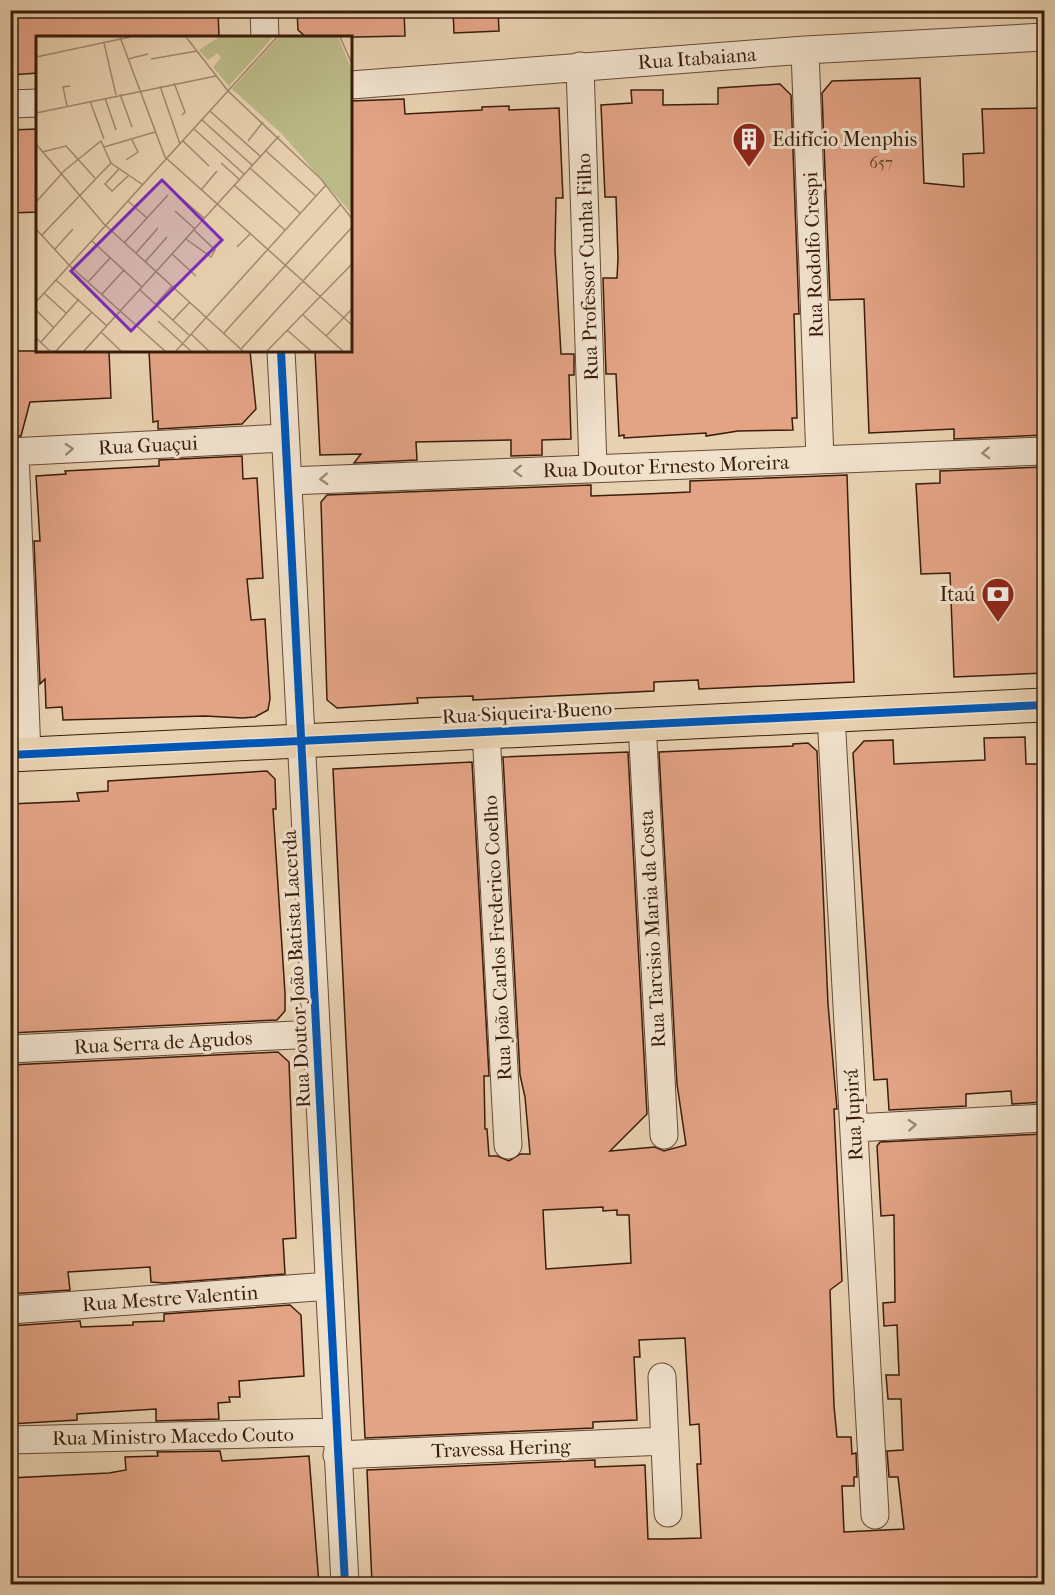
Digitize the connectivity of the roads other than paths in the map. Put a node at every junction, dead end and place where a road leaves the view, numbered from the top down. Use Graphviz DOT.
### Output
graph roads {
  1 [pos="264,10"];
  2 [pos="266,36"];
  3 [pos="1044,37"];
  4 [pos="806,50"];
  5 [pos="580,66"];
  6 [pos="352,85"];
  7 [pos="36,103"];
  8 [pos="10,104"];
  9 [pos="280,352"];
  10 [pos="285,438"];
  11 [pos="1044,451"];
  12 [pos="13,452"];
  13 [pos="820,460"];
  14 [pos="593,468"];
  15 [pos="288,481"];
  16 [pos="1044,705"];
  17 [pos="831,715"];
  18 [pos="642,723"];
  19 [pos="486,731"];
  20 [pos="301,740"];
  21 [pos="19,754"];
  22 [pos="316,1034"];
  23 [pos="10,1049"];
  24 [pos="1044,1118"];
  25 [pos="854,1128"];
  26 [pos="664,1135"];
  27 [pos="508,1145"];
  28 [pos="328,1286"];
  29 [pos="10,1310"];
  30 [pos="662,1377"];
  31 [pos="10,1440"];
  32 [pos="665,1442"];
  33 [pos="336,1444"];
  34 [pos="668,1513"];
  35 [pos="875,1515"];
  36 [pos="345,1584"];
  1 -- 2 [label="street"];
  3 -- 4 [label="street, Rua Itabaiana"];
  4 -- 5 [label="street, Rua Itabaiana"];
  4 -- 13 [label="street, Rua Rodolfo Crespi"];
  5 -- 6 [label="street, Rua Itabaiana"];
  5 -- 14 [label="street, Rua Professor Cunha Filho"];
  7 -- 8 [label="street"];
  9 -- 10 [label="street, Rua Doutor João Batista Lacerda"];
  12 -- 10 [label="street, Rua Guaçui, one-way"];
  10 -- 15 [label="street, Rua Doutor João Batista Lacerda"];
  11 -- 13 [label="street, Rua Doutor Ernesto Moreira, one-way"];
  12 -- 21 [label="street"];
  13 -- 14 [label="street, Rua Doutor Ernesto Moreira"];
  14 -- 15 [label="street, Rua Doutor Ernesto Moreira, one-way"];
  15 -- 20 [label="street, Rua Doutor João Batista Lacerda"];
  16 -- 17 [label="main road, Rua Siqueira Bueno"];
  17 -- 18 [label="main road, Rua Siqueira Bueno"];
  17 -- 25 [label="street, Rua Jupirá"];
  18 -- 19 [label="main road, Rua Siqueira Bueno"];
  18 -- 26 [label="street, Rua Tarcisio Maria da Costa"];
  19 -- 20 [label="main road, Rua Siqueira Bueno"];
  19 -- 27 [label="street, Rua João Carlos Frederico Coelho"];
  20 -- 21 [label="main road, Rua Siqueira Bueno"];
  20 -- 22 [label="street, Rua Doutor João Batista Lacerda"];
  22 -- 23 [label="street, Rua Serra de Agudos"];
  22 -- 28 [label="street, Rua Doutor João Batista Lacerda"];
  25 -- 24 [label="street, one-way"];
  25 -- 35 [label="street, Rua Jupirá"];
  28 -- 29 [label="street, Rua Mestre Valentin"];
  28 -- 33 [label="street, Rua Doutor João Batista Lacerda"];
  30 -- 32 [label="street"];
  31 -- 33 [label="street, Rua Ministro Macedo Couto"];
  32 -- 33 [label="street, Travessa Hering"];
  32 -- 34 [label="street"];
  33 -- 36 [label="street, Rua Doutor João Batista Lacerda"];
}
